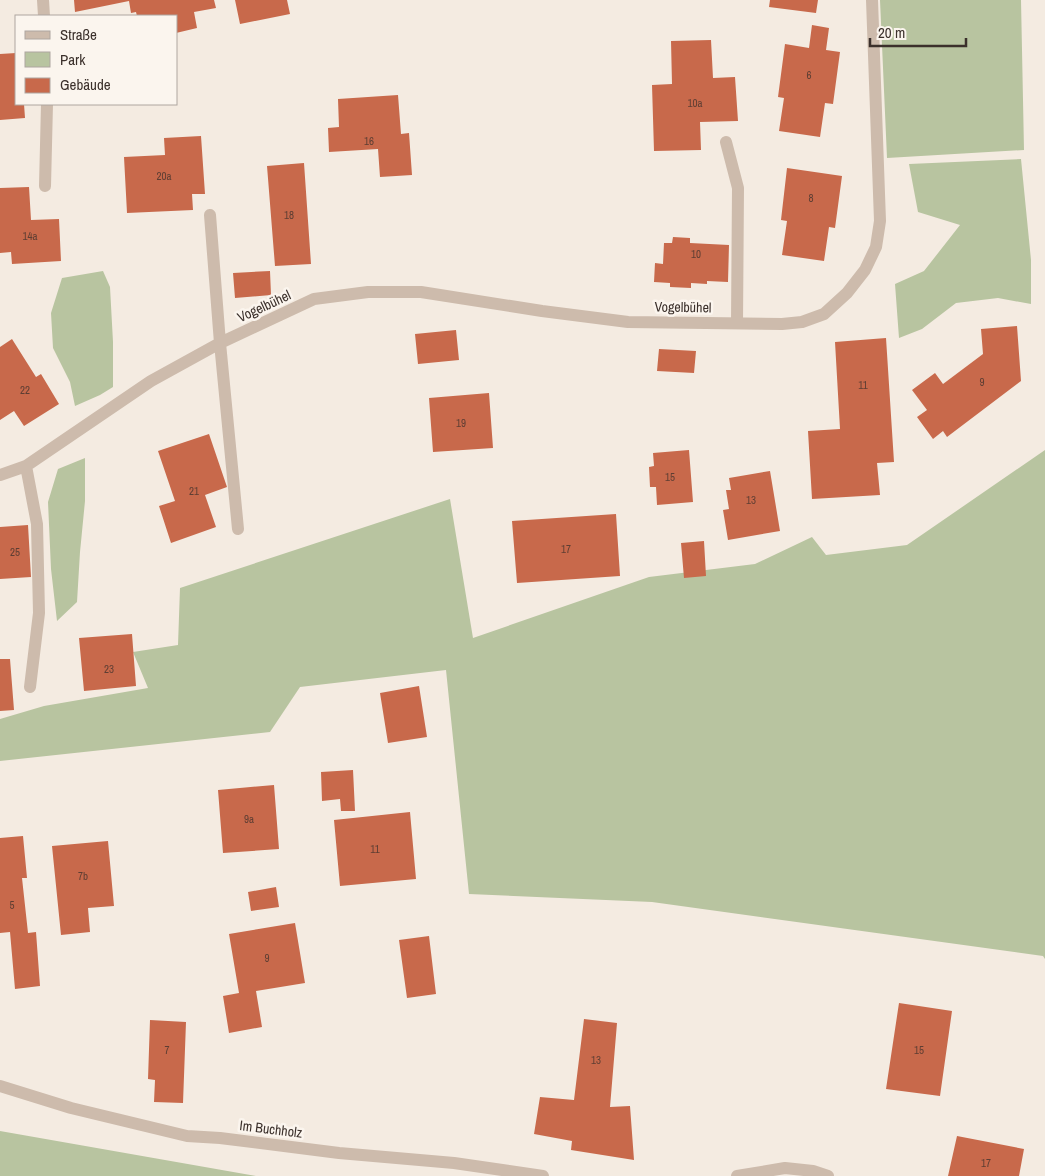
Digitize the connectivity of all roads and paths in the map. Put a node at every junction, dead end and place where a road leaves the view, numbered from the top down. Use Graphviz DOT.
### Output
graph roads {
  1 [pos="43,0"];
  2 [pos="872,0"];
  3 [pos="44,15"];
  4 [pos="47,105"];
  5 [pos="726,142"];
  6 [pos="45,186"];
  7 [pos="210,216"];
  8 [pos="736,323"];
  9 [pos="220,343"];
  10 [pos="26,466"];
  11 [pos="0,475"];
  12 [pos="238,529"];
  13 [pos="30,687"];
  14 [pos="0,1086"];
  15 [pos="544,1176"];
  16 [pos="737,1176"];
  17 [pos="828,1176"];
  1 -- 3 [label="street"];
  2 -- 8 [label="street, Vogelbühel"];
  4 -- 6 [label="street"];
  5 -- 8 [label="street"];
  7 -- 9 [label="street, Vogelbühel"];
  8 -- 9 [label="street, Vogelbühel"];
  9 -- 10 [label="street, Vogelbühel"];
  9 -- 12 [label="street, Vogelbühel"];
  10 -- 11 [label="street, Vogelbühel"];
  10 -- 13 [label="street"];
  14 -- 15 [label="street, Im Buchholz"];
  16 -- 17 [label="street"];
}
